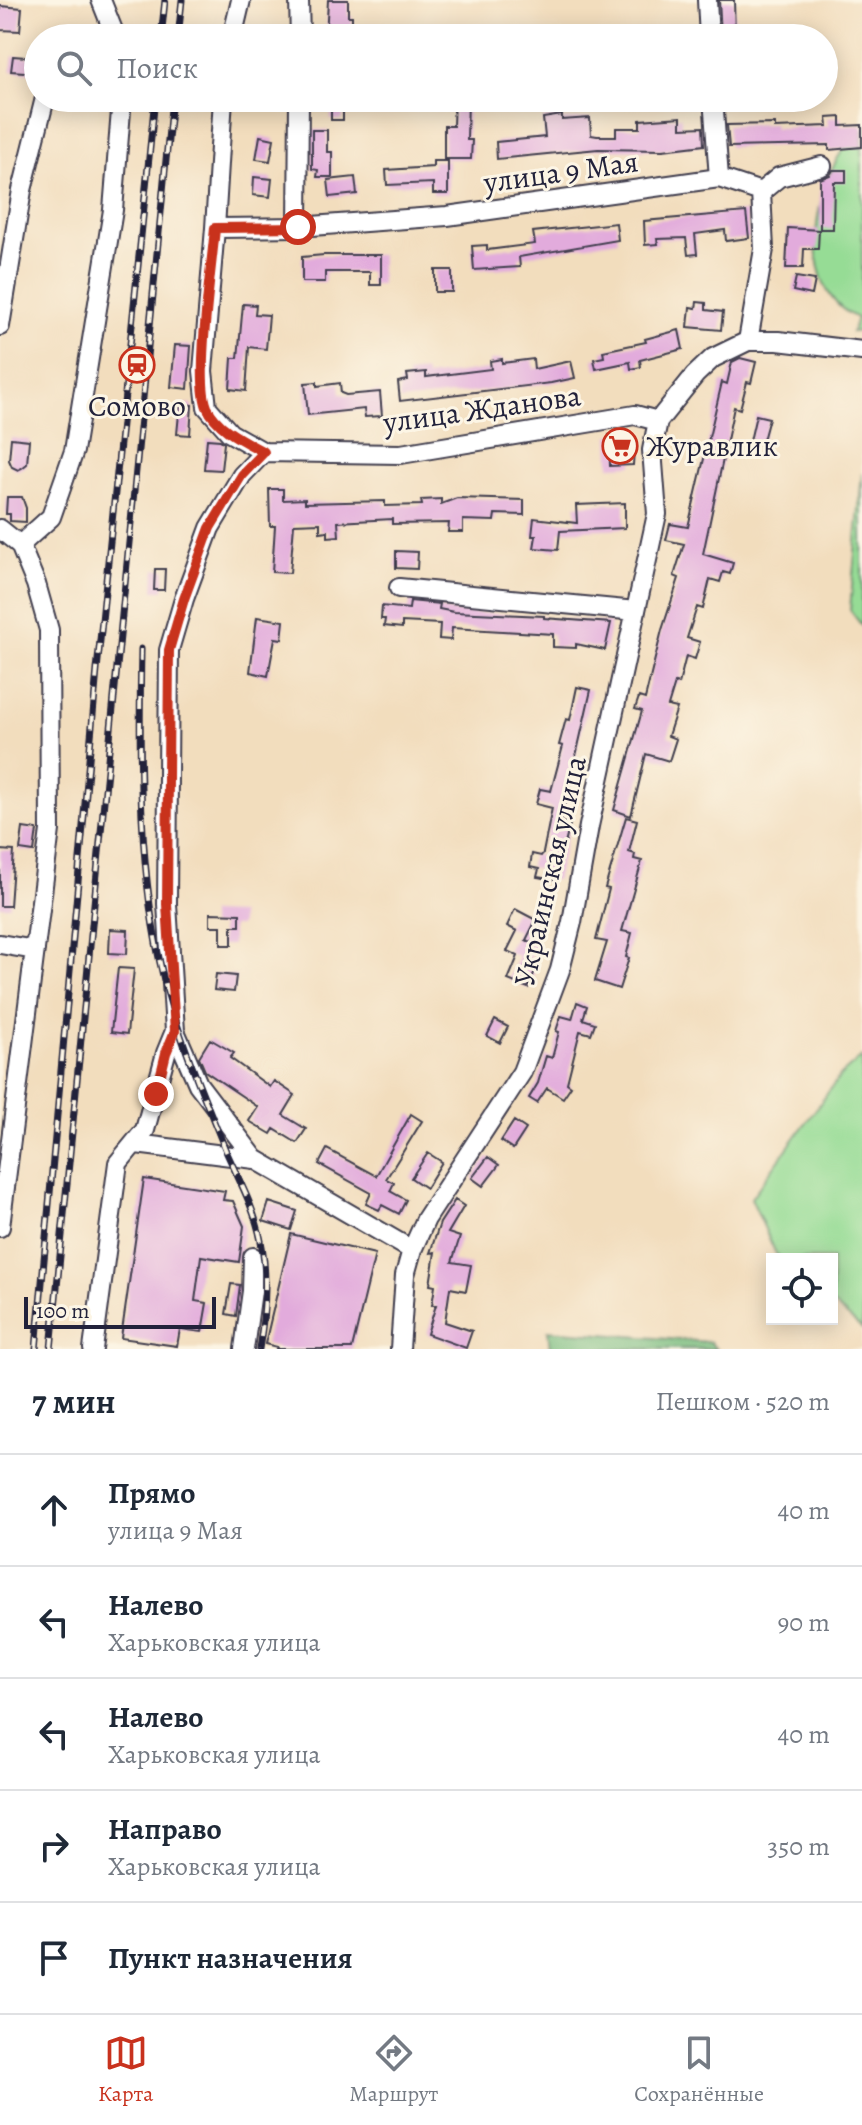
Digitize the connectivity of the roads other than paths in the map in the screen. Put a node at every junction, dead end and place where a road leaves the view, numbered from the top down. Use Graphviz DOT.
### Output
graph roads {
  1 [pos="101,0"];
  2 [pos="241,0"];
  3 [pos="299,0"];
  4 [pos="707,0"];
  5 [pos="110,24"];
  6 [pos="235,24"];
  7 [pos="300,24"];
  8 [pos="708,24"];
  9 [pos="42,112"];
  10 [pos="121,112"];
  11 [pos="222,112"];
  12 [pos="299,112"];
  13 [pos="714,112"];
  14 [pos="822,166"];
  15 [pos="719,178"];
  16 [pos="761,192"];
  17 [pos="298,227"];
  18 [pos="215,228"];
  19 [pos="0,326"];
  20 [pos="748,341"];
  21 [pos="862,351"];
  22 [pos="658,421"];
  23 [pos="264,452"];
  24 [pos="0,529"];
  25 [pos="20,545"];
  26 [pos="399,588"];
  27 [pos="636,611"];
  28 [pos="0,944"];
  29 [pos="35,950"];
  30 [pos="175,1031"];
  31 [pos="136,1144"];
  32 [pos="255,1159"];
  33 [pos="0,1227"];
  34 [pos="412,1250"];
  35 [pos="253,1257"];
  36 [pos="93,1349"];
  37 [pos="244,1349"];
  38 [pos="400,1349"];
  1 -- 5 [label="street"];
  2 -- 6 [label="street"];
  3 -- 7 [label="street"];
  4 -- 8 [label="street"];
  9 -- 19 [label="street"];
  10 -- 25 [label="street"];
  11 -- 18 [label="street"];
  12 -- 17 [label="street"];
  13 -- 15 [label="street"];
  14 -- 16 [label="street"];
  15 -- 16 [label="street, улица 9 Мая"];
  15 -- 17 [label="street, улица 9 Мая"];
  16 -- 20 [label="street"];
  17 -- 18 [label="street, улица 9 Мая"];
  18 -- 23 [label="street"];
  20 -- 21 [label="street"];
  20 -- 22 [label="street"];
  22 -- 23 [label="street, улица Жданова"];
  22 -- 27 [label="street, Украинская улица"];
  23 -- 30 [label="street"];
  24 -- 25 [label="street"];
  25 -- 29 [label="street"];
  26 -- 27 [label="street"];
  27 -- 34 [label="street, Украинская улица"];
  28 -- 29 [label="street"];
  29 -- 33 [label="street"];
  30 -- 31 [label="street"];
  30 -- 32 [label="street"];
  31 -- 32 [label="street"];
  31 -- 36 [label="street"];
  32 -- 34 [label="street"];
  34 -- 38 [label="street, Украинская улица"];
  35 -- 37 [label="street"];
}
